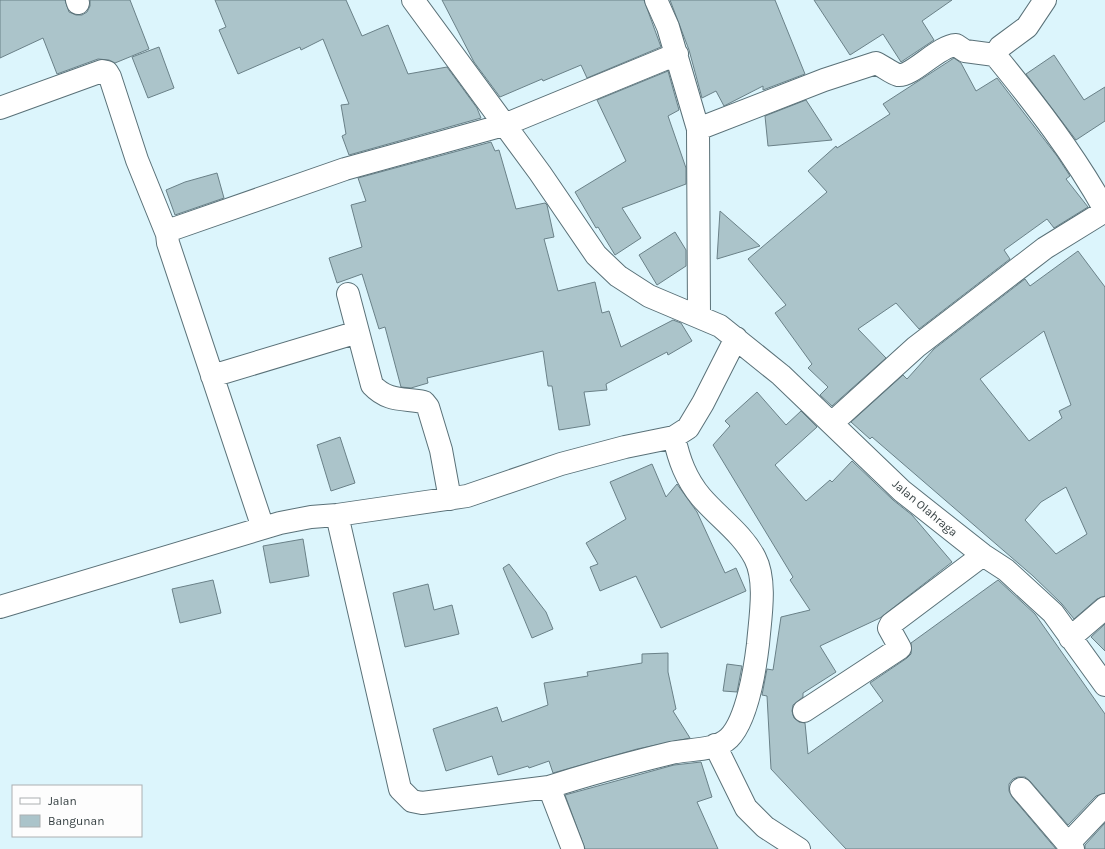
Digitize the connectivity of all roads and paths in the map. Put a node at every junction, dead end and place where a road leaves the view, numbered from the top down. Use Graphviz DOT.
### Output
graph roads {
  1 [pos="413,0"];
  2 [pos="656,0"];
  3 [pos="1045,0"];
  4 [pos="677,54"];
  5 [pos="995,55"];
  6 [pos="0,108"];
  7 [pos="504,125"];
  8 [pos="698,130"];
  9 [pos="1082,172"];
  10 [pos="1105,175"];
  11 [pos="1105,210"];
  12 [pos="167,234"];
  13 [pos="348,294"];
  14 [pos="699,316"];
  15 [pos="358,332"];
  16 [pos="736,338"];
  17 [pos="212,376"];
  18 [pos="832,423"];
  19 [pos="674,437"];
  20 [pos="450,499"];
  21 [pos="337,516"];
  22 [pos="263,528"];
  23 [pos="983,555"];
  24 [pos="1105,608"];
  25 [pos="1,609"];
  26 [pos="1070,638"];
  27 [pos="1105,685"];
  28 [pos="804,712"];
  29 [pos="715,745"];
  30 [pos="549,787"];
  31 [pos="1021,789"];
  32 [pos="1105,805"];
  33 [pos="1070,846"];
  34 [pos="573,849"];
  35 [pos="799,849"];
  1 -- 7 [label="street, Jalan Olahraga"];
  2 -- 4 [label="street"];
  3 -- 5 [label="street"];
  4 -- 7 [label="street"];
  4 -- 8 [label="street"];
  5 -- 8 [label="street"];
  5 -- 9 [label="street"];
  6 -- 12 [label="street"];
  7 -- 12 [label="street"];
  7 -- 14 [label="street, Jalan Olahraga"];
  8 -- 14 [label="street"];
  9 -- 10 [label="street"];
  9 -- 11 [label="street"];
  11 -- 18 [label="street"];
  12 -- 17 [label="street"];
  13 -- 15 [label="street"];
  14 -- 16 [label="street, Jalan Olahraga"];
  15 -- 17 [label="street"];
  15 -- 20 [label="street"];
  16 -- 18 [label="street, Jalan Olahraga"];
  16 -- 19 [label="street"];
  17 -- 22 [label="street"];
  18 -- 23 [label="street, Jalan Olahraga"];
  19 -- 20 [label="street"];
  19 -- 29 [label="street"];
  20 -- 21 [label="street"];
  21 -- 22 [label="street"];
  21 -- 30 [label="street"];
  22 -- 25 [label="street"];
  23 -- 26 [label="street, Jalan Olahraga"];
  23 -- 28 [label="street"];
  24 -- 26 [label="street"];
  26 -- 27 [label="street, Jalan Olahraga"];
  29 -- 30 [label="street"];
  29 -- 35 [label="street"];
  30 -- 34 [label="street"];
  31 -- 33 [label="street"];
  32 -- 33 [label="street"];
}
